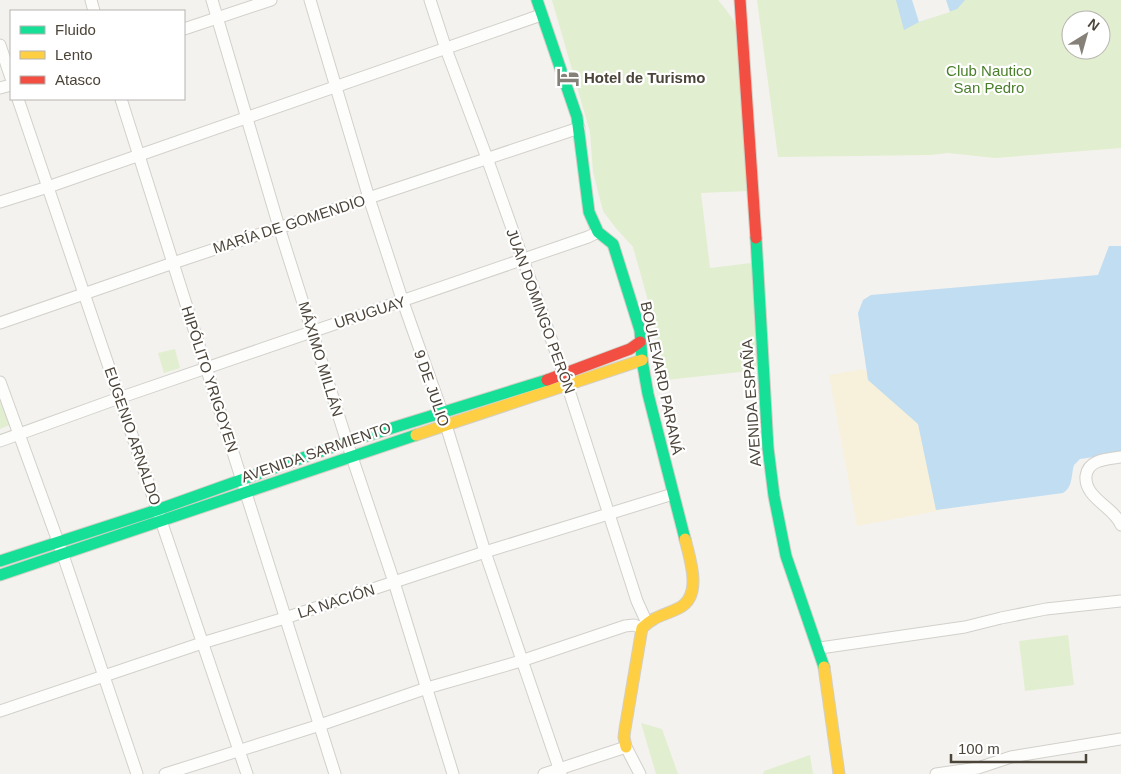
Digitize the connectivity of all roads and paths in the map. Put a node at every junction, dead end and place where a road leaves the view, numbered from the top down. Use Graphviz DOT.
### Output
graph roads {
  1 [pos="212,0"];
  2 [pos="271,0"];
  3 [pos="310,0"];
  4 [pos="430,0"];
  5 [pos="537,0"];
  6 [pos="730,0"];
  7 [pos="740,0"];
  8 [pos="541,15"];
  9 [pos="217,18"];
  10 [pos="741,22"];
  11 [pos="185,29"];
  12 [pos="0,45"];
  13 [pos="446,49"];
  14 [pos="10,75"];
  15 [pos="337,86"];
  16 [pos="18,100"];
  17 [pos="121,100"];
  18 [pos="247,118"];
  19 [pos="579,128"];
  20 [pos="140,155"];
  21 [pos="487,158"];
  22 [pos="48,187"];
  23 [pos="369,198"];
  24 [pos="0,202"];
  25 [pos="279,227"];
  26 [pos="598,232"];
  27 [pos="523,260"];
  28 [pos="173,262"];
  29 [pos="84,294"];
  30 [pos="403,302"];
  31 [pos="0,323"];
  32 [pos="312,331"];
  33 [pos="640,342"];
  34 [pos="642,360"];
  35 [pos="206,368"];
  36 [pos="566,380"];
  37 [pos="0,382"];
  38 [pos="119,398"];
  39 [pos="442,412"];
  40 [pos="445,425"];
  41 [pos="18,434"];
  42 [pos="0,441"];
  43 [pos="347,442"];
  44 [pos="351,456"];
  45 [pos="1121,457"];
  46 [pos="242,479"];
  47 [pos="247,492"];
  48 [pos="672,494"];
  49 [pos="157,510"];
  50 [pos="608,513"];
  51 [pos="162,521"];
  52 [pos="1121,525"];
  53 [pos="58,542"];
  54 [pos="485,552"];
  55 [pos="63,555"];
  56 [pos="0,561"];
  57 [pos="0,575"];
  58 [pos="394,582"];
  59 [pos="1121,601"];
  60 [pos="285,618"];
  61 [pos="644,626"];
  62 [pos="202,643"];
  63 [pos="820,648"];
  64 [pos="522,661"];
  65 [pos="105,676"];
  66 [pos="427,688"];
  67 [pos="0,711"];
  68 [pos="320,725"];
  69 [pos="1121,739"];
  70 [pos="626,747"];
  71 [pos="239,750"];
  72 [pos="560,772"];
  73 [pos="137,774"];
  74 [pos="165,774"];
  75 [pos="247,774"];
  76 [pos="335,774"];
  77 [pos="453,774"];
  78 [pos="544,774"];
  79 [pos="640,774"];
  80 [pos="839,774"];
  81 [pos="936,774"];
  1 -- 9 [label="street, MÁXIMO MILLÁN"];
  2 -- 9 [label="street"];
  3 -- 15 [label="street, 9 DE JULIO"];
  4 -- 13 [label="street, JUAN DOMINGO PERÓN"];
  5 -- 8 [label="main road, BOULEVARD PARANÁ"];
  6 -- 10 [label="main road, AVENIDA ESPAÑA"];
  7 -- 10 [label="main road, AVENIDA ESPAÑA"];
  8 -- 13 [label="street"];
  8 -- 19 [label="main road, BOULEVARD PARANÁ"];
  9 -- 11 [label="street"];
  9 -- 18 [label="street, MÁXIMO MILLÁN"];
  10 -- 63 [label="main road, AVENIDA ESPAÑA"];
  12 -- 14 [label="street"];
  13 -- 15 [label="street"];
  13 -- 21 [label="street, JUAN DOMINGO PERÓN"];
  15 -- 18 [label="street"];
  15 -- 23 [label="street, 9 DE JULIO"];
  16 -- 22 [label="street, EUGENIO ARNALDO"];
  17 -- 20 [label="street, HIPÓLITO YRIGOYEN"];
  18 -- 20 [label="street"];
  18 -- 25 [label="street, MÁXIMO MILLÁN"];
  19 -- 21 [label="street, MARÍA DE GOMENDIO"];
  19 -- 26 [label="main road, BOULEVARD PARANÁ"];
  20 -- 22 [label="street"];
  20 -- 28 [label="street, HIPÓLITO YRIGOYEN"];
  21 -- 23 [label="street, MARÍA DE GOMENDIO"];
  21 -- 27 [label="street, JUAN DOMINGO PERÓN"];
  22 -- 24 [label="street"];
  22 -- 29 [label="street, EUGENIO ARNALDO"];
  23 -- 25 [label="street, MARÍA DE GOMENDIO"];
  23 -- 30 [label="street, 9 DE JULIO"];
  25 -- 28 [label="street, MARÍA DE GOMENDIO"];
  25 -- 32 [label="street, MÁXIMO MILLÁN"];
  26 -- 27 [label="street, URUGUAY"];
  26 -- 33 [label="main road, BOULEVARD PARANÁ"];
  27 -- 30 [label="street, URUGUAY"];
  27 -- 36 [label="street, JUAN DOMINGO PERÓN"];
  28 -- 29 [label="street, MARÍA DE GOMENDIO"];
  28 -- 35 [label="street, HIPÓLITO YRIGOYEN"];
  29 -- 31 [label="street, MARÍA DE GOMENDIO"];
  29 -- 38 [label="street, EUGENIO ARNALDO"];
  30 -- 32 [label="street, URUGUAY"];
  30 -- 39 [label="street, 9 DE JULIO"];
  32 -- 35 [label="street, URUGUAY"];
  32 -- 43 [label="street, MÁXIMO MILLÁN"];
  33 -- 34 [label="main road, BOULEVARD PARANÁ"];
  33 -- 36 [label="main road, AVENIDA SARMIENTO"];
  34 -- 36 [label="main road, AVENIDA SARMIENTO"];
  34 -- 48 [label="main road, BOULEVARD PARANÁ"];
  35 -- 38 [label="street, URUGUAY"];
  35 -- 46 [label="street, HIPÓLITO YRIGOYEN"];
  36 -- 39 [label="main road, AVENIDA SARMIENTO"];
  36 -- 40 [label="main road, AVENIDA SARMIENTO"];
  36 -- 50 [label="street, JUAN DOMINGO PERÓN"];
  37 -- 41 [label="street"];
  38 -- 41 [label="street, URUGUAY"];
  38 -- 49 [label="street, EUGENIO ARNALDO"];
  39 -- 40 [label="street, 9 DE JULIO"];
  39 -- 43 [label="main road, AVENIDA SARMIENTO"];
  40 -- 44 [label="main road, AVENIDA SARMIENTO"];
  40 -- 54 [label="street, 9 DE JULIO"];
  41 -- 42 [label="street, URUGUAY"];
  41 -- 53 [label="street"];
  43 -- 44 [label="street, MÁXIMO MILLÁN"];
  43 -- 46 [label="main road, AVENIDA SARMIENTO"];
  44 -- 47 [label="main road, AVENIDA SARMIENTO"];
  44 -- 58 [label="street, MÁXIMO MILLÁN"];
  45 -- 52 [label="street"];
  46 -- 47 [label="street, HIPÓLITO YRIGOYEN"];
  46 -- 49 [label="main road, AVENIDA SARMIENTO"];
  47 -- 51 [label="main road, AVENIDA SARMIENTO"];
  47 -- 60 [label="street, HIPÓLITO YRIGOYEN"];
  48 -- 50 [label="street, LA NACIÓN"];
  48 -- 61 [label="main road, BOULEVARD PARANÁ"];
  49 -- 51 [label="street, EUGENIO ARNALDO"];
  49 -- 53 [label="main road, AVENIDA SARMIENTO"];
  50 -- 54 [label="street, LA NACIÓN"];
  50 -- 61 [label="street, JUAN DOMINGO PERÓN"];
  51 -- 55 [label="main road, AVENIDA SARMIENTO"];
  51 -- 62 [label="street, EUGENIO ARNALDO"];
  53 -- 55 [label="street"];
  53 -- 56 [label="main road, AVENIDA SARMIENTO"];
  54 -- 58 [label="street, LA NACIÓN"];
  54 -- 64 [label="street, 9 DE JULIO"];
  55 -- 57 [label="main road, AVENIDA SARMIENTO"];
  55 -- 65 [label="street"];
  58 -- 60 [label="street, LA NACIÓN"];
  58 -- 66 [label="street, MÁXIMO MILLÁN"];
  59 -- 63 [label="street"];
  60 -- 62 [label="street, LA NACIÓN"];
  60 -- 68 [label="street, HIPÓLITO YRIGOYEN"];
  61 -- 64 [label="street"];
  61 -- 70 [label="main road"];
  62 -- 65 [label="street, LA NACIÓN"];
  62 -- 71 [label="street, EUGENIO ARNALDO"];
  63 -- 80 [label="main road, AVENIDA ESPAÑA"];
  64 -- 66 [label="street"];
  64 -- 72 [label="street, 9 DE JULIO"];
  65 -- 67 [label="street, LA NACIÓN"];
  65 -- 73 [label="street"];
  66 -- 68 [label="street"];
  66 -- 77 [label="street, MÁXIMO MILLÁN"];
  68 -- 71 [label="street"];
  68 -- 76 [label="street, HIPÓLITO YRIGOYEN"];
  69 -- 81 [label="street"];
  70 -- 72 [label="street"];
  70 -- 79 [label="street"];
  71 -- 74 [label="street"];
  71 -- 75 [label="street, EUGENIO ARNALDO"];
  72 -- 78 [label="street"];
}
